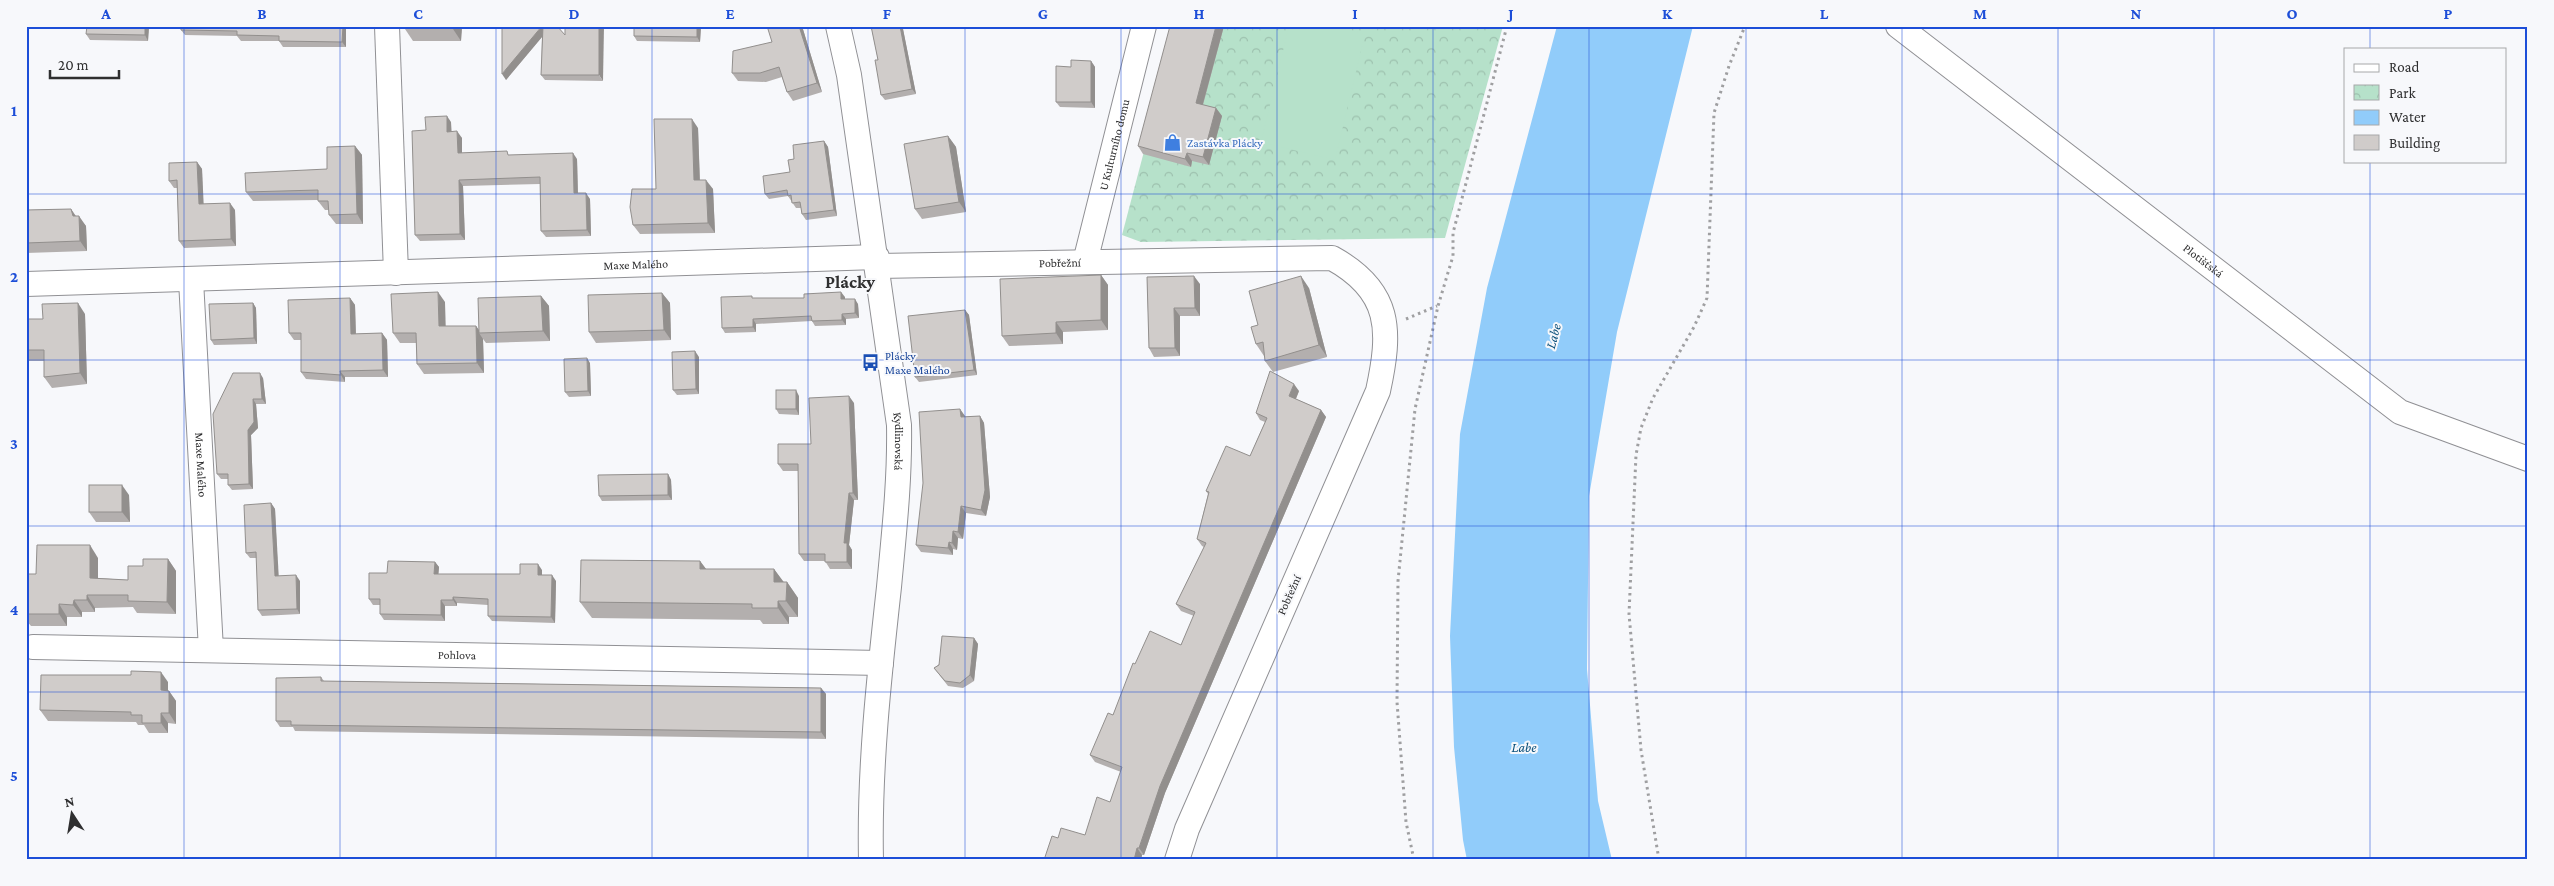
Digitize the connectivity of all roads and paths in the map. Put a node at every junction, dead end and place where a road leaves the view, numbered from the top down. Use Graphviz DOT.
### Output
graph roads {
  1 [pos="387,26"];
  2 [pos="838,26"];
  3 [pos="1144,26"];
  4 [pos="1507,26"];
  5 [pos="1745,26"];
  6 [pos="1898,26"];
  7 [pos="877,261"];
  8 [pos="1085,262"];
  9 [pos="396,273"];
  10 [pos="191,280"];
  11 [pos="26,284"];
  12 [pos="1438,306"];
  13 [pos="1385,327"];
  14 [pos="2528,459"];
  15 [pos="33,646"];
  16 [pos="211,650"];
  17 [pos="881,663"];
  18 [pos="871,860"];
  19 [pos="1177,860"];
  20 [pos="1414,860"];
  21 [pos="1660,860"];
  1 -- 9 [label="street"];
  2 -- 7 [label="street, Kydlinovská"];
  3 -- 8 [label="street, U Kulturního domu"];
  4 -- 12 [label="path"];
  5 -- 21 [label="path"];
  6 -- 14 [label="street, Plotišťská"];
  7 -- 8 [label="street, Pobřežní"];
  7 -- 9 [label="street, Maxe Malého"];
  7 -- 17 [label="street, Kydlinovská"];
  8 -- 13 [label="street, Pobřežní"];
  9 -- 10 [label="street, Maxe Malého"];
  10 -- 11 [label="street, Maxe Malého"];
  10 -- 16 [label="street, Maxe Malého"];
  12 -- 13 [label="path"];
  12 -- 20 [label="path"];
  13 -- 19 [label="street, Pobřežní"];
  15 -- 16 [label="street, Pohlova"];
  16 -- 17 [label="street, Pohlova"];
  17 -- 18 [label="street, Kydlinovská"];
}
